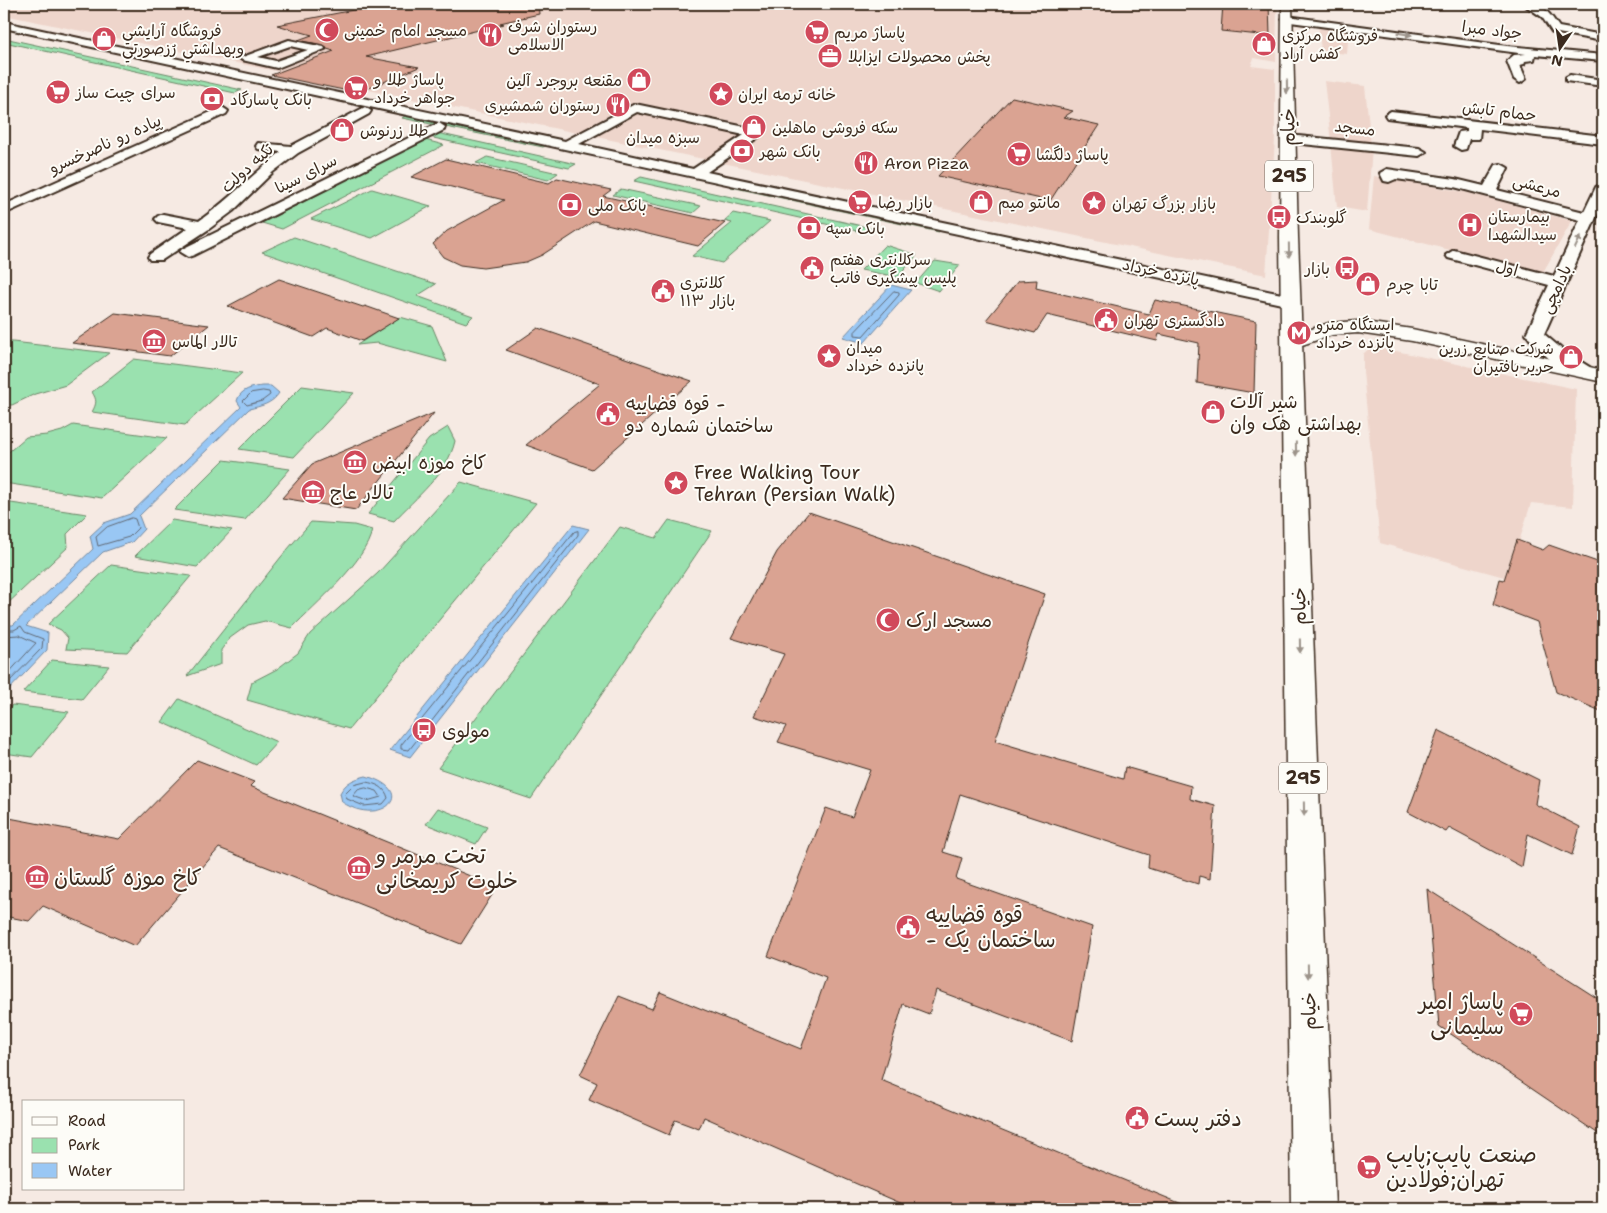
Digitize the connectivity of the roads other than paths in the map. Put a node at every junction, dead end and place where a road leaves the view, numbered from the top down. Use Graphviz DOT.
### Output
graph roads {
  1 [pos="1528,4"];
  2 [pos="1287,11"];
  3 [pos="4,25"];
  4 [pos="1603,40"];
  5 [pos="305,46"];
  6 [pos="1528,51"];
  7 [pos="1603,58"];
  8 [pos="1520,80"];
  9 [pos="1603,83"];
  10 [pos="1578,92"];
  11 [pos="222,111"];
  12 [pos="365,111"];
  13 [pos="1391,115"];
  14 [pos="1474,125"];
  15 [pos="439,128"];
  16 [pos="1288,139"];
  17 [pos="1603,140"];
  18 [pos="568,145"];
  19 [pos="263,146"];
  20 [pos="1461,146"];
  21 [pos="293,150"];
  22 [pos="1418,152"];
  23 [pos="1501,168"];
  24 [pos="697,172"];
  25 [pos="1388,176"];
  26 [pos="1603,187"];
  27 [pos="1480,191"];
  28 [pos="4,210"];
  29 [pos="1594,216"];
  30 [pos="163,219"];
  31 [pos="204,226"];
  32 [pos="188,252"];
  33 [pos="1454,254"];
  34 [pos="156,257"];
  35 [pos="1559,282"];
  36 [pos="1292,301"];
  37 [pos="1293,342"];
  38 [pos="1594,374"];
  39 [pos="1313,1209"];
  1 -- 4 [label="street"];
  2 -- 6 [label="street, جواد مبرا, one-way"];
  2 -- 16 [label="main road, خیام / 295, one-way"];
  3 -- 18 [label="street, پانزده خرداد"];
  5 -- 5 [label="street"];
  6 -- 7 [label="street, جواد مبرا"];
  6 -- 8 [label="street"];
  9 -- 10 [label="street"];
  11 -- 28 [label="street, پیاده رو ناصرخسرو"];
  12 -- 21 [label="street, تکیه دولت"];
  13 -- 14 [label="street, حمام تابش"];
  14 -- 17 [label="street, حمام تابش"];
  14 -- 20 [label="street"];
  15 -- 32 [label="street, سرای سینا"];
  16 -- 22 [label="street, مسجد"];
  16 -- 36 [label="main road, خیام / 295, one-way"];
  18 -- 24 [label="street, پانزده خرداد"];
  18 -- 24 [label="street"];
  19 -- 21 [label="street"];
  21 -- 31 [label="street, تکیه دولت"];
  23 -- 27 [label="street"];
  24 -- 36 [label="street, پانزده خرداد"];
  25 -- 27 [label="street, مرعشی"];
  26 -- 29 [label="street, بادامچی"];
  27 -- 29 [label="street, مرعشی"];
  35 -- 29 [label="street, بادامچی, one-way"];
  30 -- 31 [label="street"];
  31 -- 34 [label="street, تکیه دولت"];
  33 -- 35 [label="street, اول"];
  35 -- 38 [label="street, بادامچی"];
  36 -- 37 [label="main road, خیام / 295"];
  37 -- 38 [label="main road"];
  37 -- 39 [label="main road, خیام / 295, one-way"];
}
